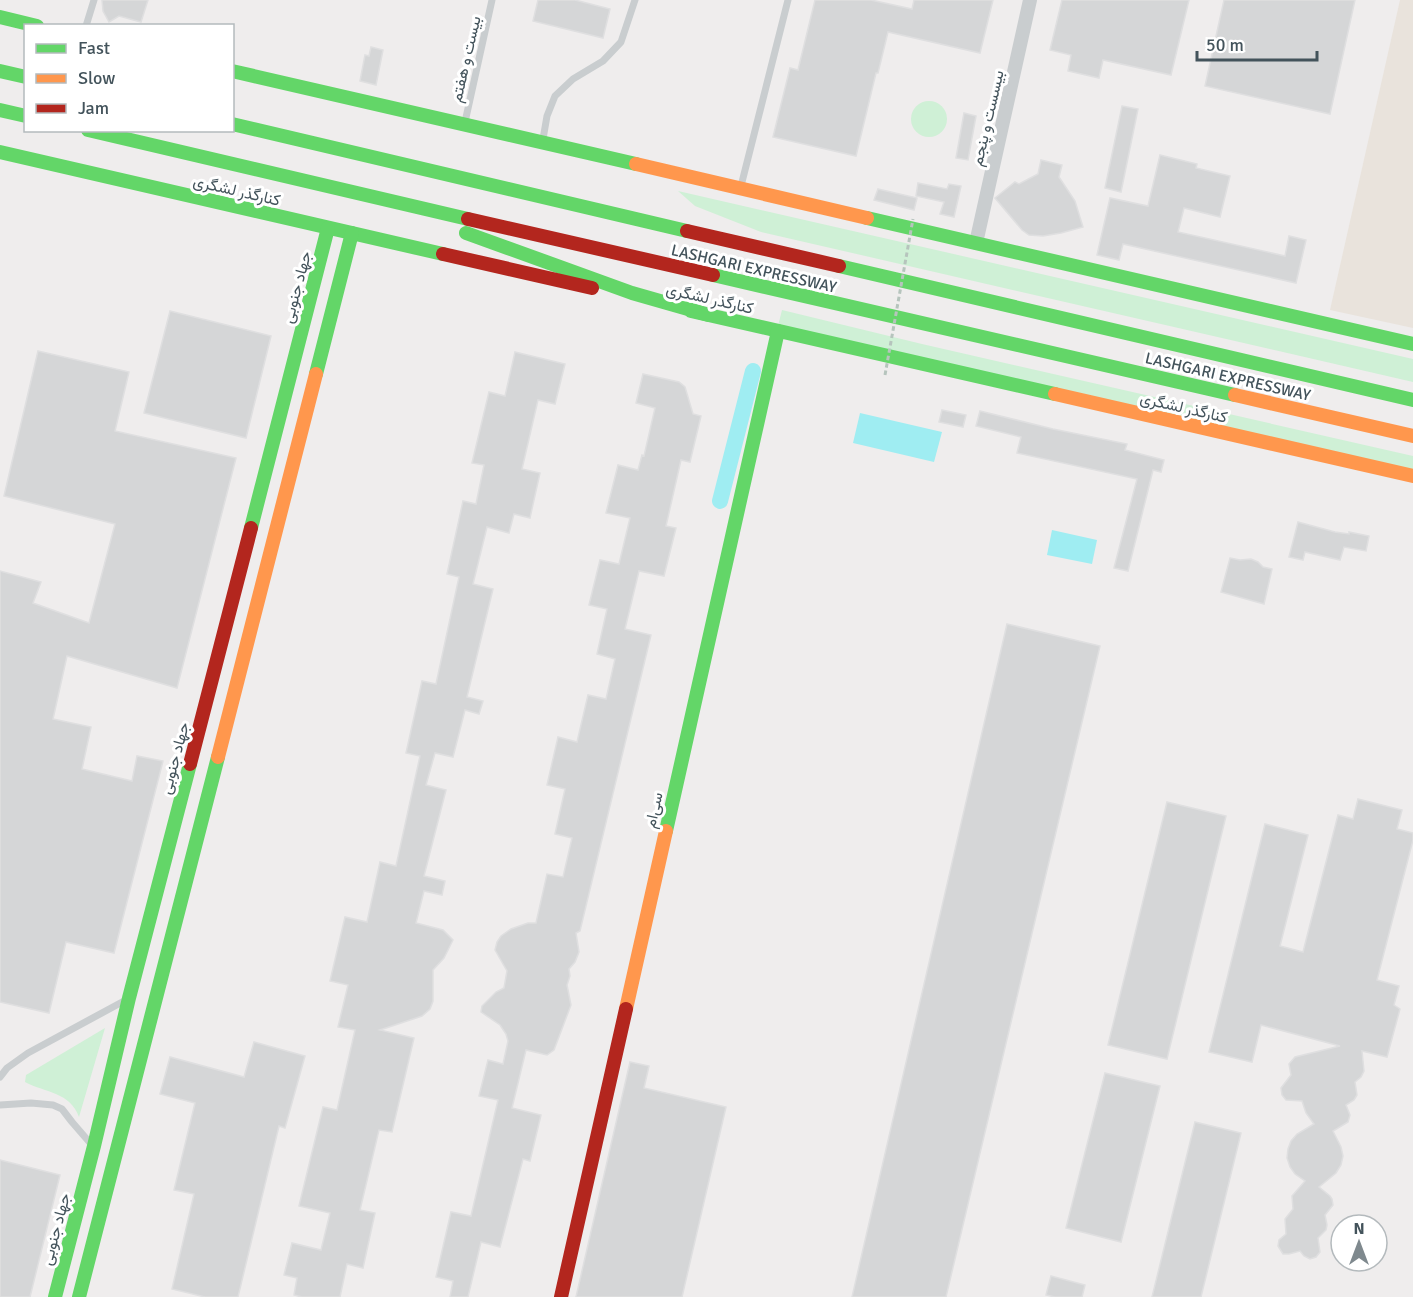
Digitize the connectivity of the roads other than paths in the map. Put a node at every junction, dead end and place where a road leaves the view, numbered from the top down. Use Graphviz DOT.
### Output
graph roads {
  1 [pos="94,0"];
  2 [pos="492,0"];
  3 [pos="634,0"];
  4 [pos="788,0"];
  5 [pos="1030,0"];
  6 [pos="0,17"];
  7 [pos="29,24"];
  8 [pos="87,24"];
  9 [pos="0,71"];
  10 [pos="234,71"];
  11 [pos="24,77"];
  12 [pos="0,110"];
  13 [pos="24,116"];
  14 [pos="234,124"];
  15 [pos="464,125"];
  16 [pos="96,132"];
  17 [pos="542,142"];
  18 [pos="0,152"];
  19 [pos="741,189"];
  20 [pos="359,195"];
  21 [pos="328,228"];
  22 [pos="351,233"];
  23 [pos="976,243"];
  24 [pos="709,315"];
  25 [pos="778,331"];
  26 [pos="1413,344"];
  27 [pos="1413,400"];
  28 [pos="1413,436"];
  29 [pos="1413,477"];
  30 [pos="129,998"];
  31 [pos="0,1077"];
  32 [pos="0,1105"];
  33 [pos="94,1146"];
  34 [pos="55,1297"];
  35 [pos="79,1297"];
  36 [pos="561,1297"];
  1 -- 8 [label="lane"];
  2 -- 15 [label="lane, بیست و هفتم"];
  3 -- 17 [label="lane"];
  4 -- 19 [label="lane"];
  5 -- 23 [label="street, بیسست و پنجم"];
  6 -- 7 [label="main road"];
  9 -- 11 [label="main road"];
  10 -- 15 [label="main road"];
  12 -- 13 [label="main road"];
  14 -- 27 [label="main road, LASHGARI EXPRESSWAY"];
  15 -- 17 [label="main road"];
  16 -- 20 [label="main road, LASHGARI EXPRESSWAY"];
  17 -- 19 [label="main road"];
  18 -- 21 [label="main road, کنارگذر لشگری"];
  19 -- 23 [label="main road"];
  20 -- 24 [label="main road"];
  20 -- 28 [label="main road, LASHGARI EXPRESSWAY"];
  21 -- 22 [label="main road, کنارگذر لشگری"];
  21 -- 30 [label="main road, جهاد جنوبی"];
  22 -- 24 [label="main road, کنارگذر لشگری"];
  22 -- 35 [label="main road"];
  23 -- 26 [label="main road"];
  24 -- 25 [label="main road, کنارگذر لشگری"];
  25 -- 29 [label="main road, کنارگذر لشگری"];
  25 -- 36 [label="main road, سی‌ام"];
  30 -- 31 [label="lane"];
  30 -- 33 [label="main road, جهاد جنوبی"];
  32 -- 33 [label="lane"];
  33 -- 34 [label="main road, جهاد جنوبی"];
}
